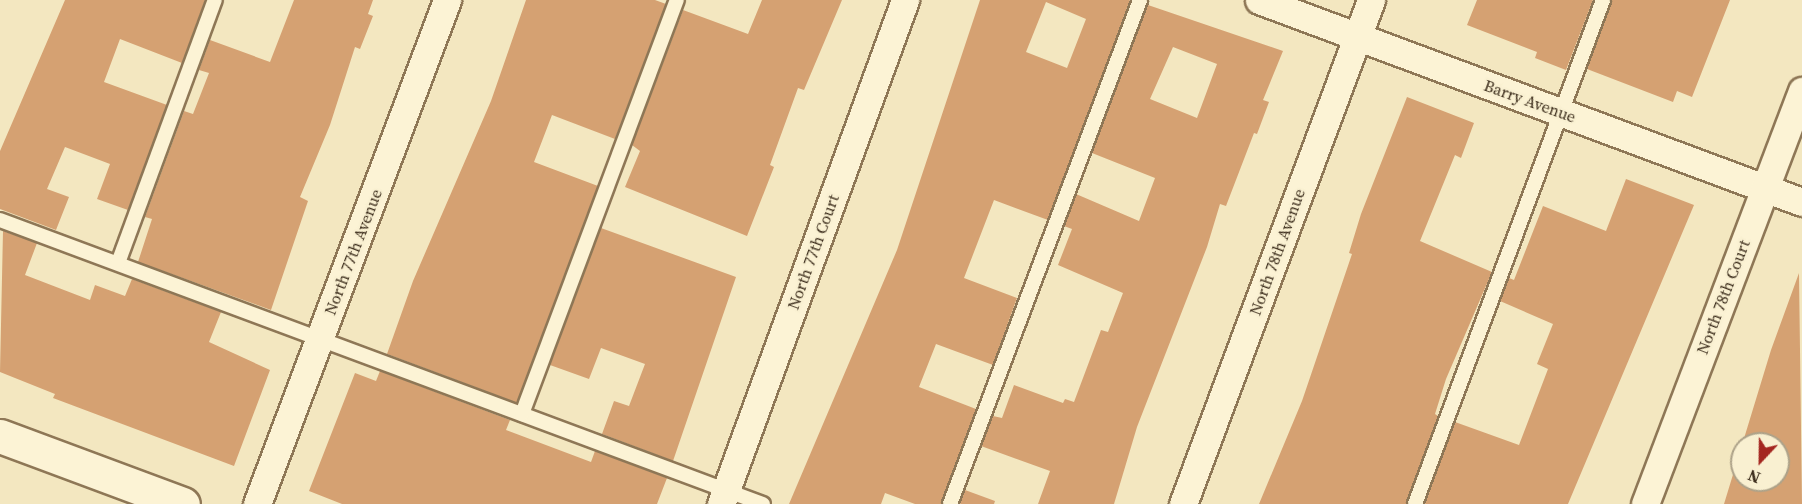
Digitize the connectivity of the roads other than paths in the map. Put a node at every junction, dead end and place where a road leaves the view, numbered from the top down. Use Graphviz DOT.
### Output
graph roads {
  1 [pos="215,0"];
  2 [pos="447,0"];
  3 [pos="677,0"];
  4 [pos="905,0"];
  5 [pos="1140,0"];
  6 [pos="1259,0"];
  7 [pos="1371,0"];
  8 [pos="1603,0"];
  9 [pos="1357,37"];
  10 [pos="1802,91"];
  11 [pos="1561,112"];
  12 [pos="1765,188"];
  13 [pos="1802,202"];
  14 [pos="0,220"];
  15 [pos="118,263"];
  16 [pos="320,339"];
  17 [pos="522,414"];
  18 [pos="0,436"];
  19 [pos="724,497"];
  20 [pos="183,504"];
  21 [pos="257,504"];
  22 [pos="763,504"];
  23 [pos="950,504"];
  24 [pos="1183,504"];
  25 [pos="1415,504"];
  26 [pos="1645,504"];
  1 -- 15 [label="lane"];
  2 -- 16 [label="street, North 77th Avenue"];
  3 -- 17 [label="lane"];
  4 -- 19 [label="street, North 77th Court"];
  5 -- 23 [label="lane"];
  6 -- 9 [label="street, Barry Avenue"];
  7 -- 9 [label="street, North 78th Avenue"];
  8 -- 11 [label="lane"];
  9 -- 11 [label="street, Barry Avenue"];
  9 -- 24 [label="street, North 78th Avenue"];
  10 -- 12 [label="street, North 78th Court"];
  11 -- 12 [label="street, Barry Avenue"];
  11 -- 25 [label="lane"];
  12 -- 13 [label="street, Barry Avenue"];
  12 -- 26 [label="street, North 78th Court"];
  14 -- 15 [label="lane"];
  15 -- 16 [label="lane"];
  16 -- 17 [label="lane"];
  16 -- 21 [label="street, North 77th Avenue"];
  17 -- 19 [label="lane"];
  18 -- 20 [label="main road"];
  19 -- 22 [label="lane"];
}
